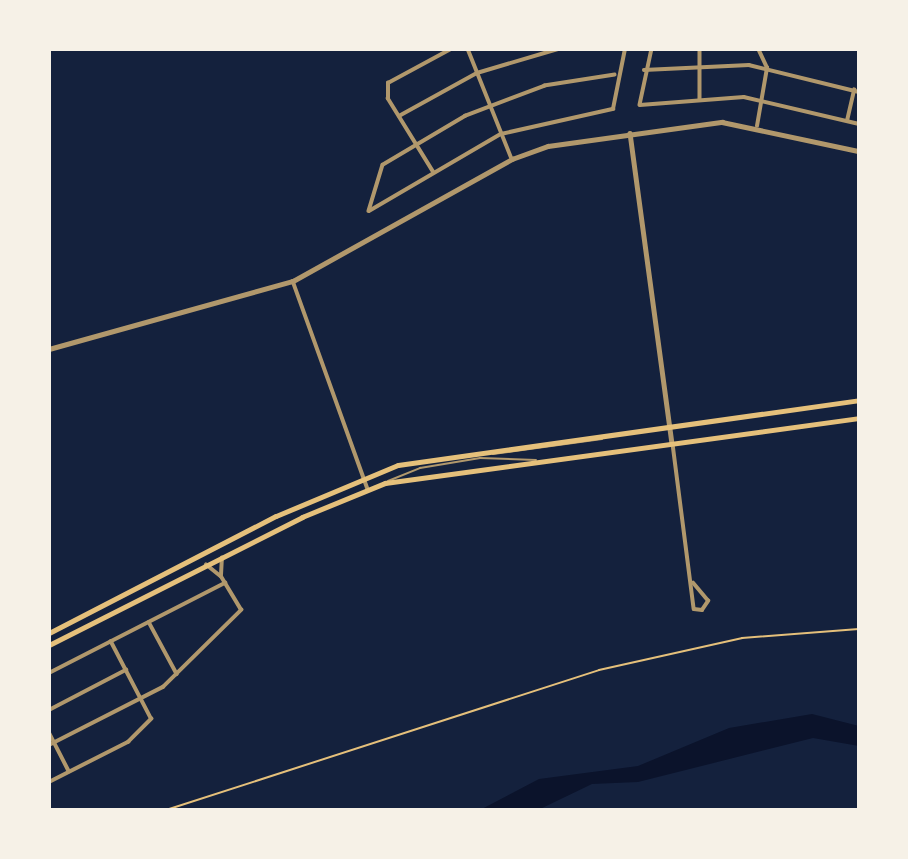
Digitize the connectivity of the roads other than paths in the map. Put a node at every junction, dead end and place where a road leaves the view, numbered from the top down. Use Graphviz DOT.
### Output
graph roads {
  1 [pos="450,49"];
  2 [pos="468,49"];
  3 [pos="558,49"];
  4 [pos="625,49"];
  5 [pos="652,49"];
  6 [pos="700,49"];
  7 [pos="758,49"];
  8 [pos="699,64"];
  9 [pos="768,68"];
  10 [pos="643,70"];
  11 [pos="477,73"];
  12 [pos="615,75"];
  13 [pos="856,91"];
  14 [pos="700,99"];
  15 [pos="762,100"];
  16 [pos="489,104"];
  17 [pos="399,116"];
  18 [pos="847,121"];
  19 [pos="859,124"];
  20 [pos="757,126"];
  21 [pos="630,133"];
  22 [pos="501,134"];
  23 [pos="417,145"];
  24 [pos="859,151"];
  25 [pos="512,159"];
  26 [pos="433,172"];
  27 [pos="293,281"];
  28 [pos="49,349"];
  29 [pos="859,400"];
  30 [pos="859,418"];
  31 [pos="670,425"];
  32 [pos="673,442"];
  33 [pos="538,460"];
  34 [pos="361,477"];
  35 [pos="385,483"];
  36 [pos="368,489"];
  37 [pos="222,557"];
  38 [pos="206,565"];
  39 [pos="221,577"];
  40 [pos="225,583"];
  41 [pos="693,583"];
  42 [pos="149,622"];
  43 [pos="49,632"];
  44 [pos="111,642"];
  45 [pos="49,645"];
  46 [pos="126,670"];
  47 [pos="49,673"];
  48 [pos="177,674"];
  49 [pos="141,699"];
  50 [pos="49,710"];
  51 [pos="49,732"];
  52 [pos="54,743"];
  53 [pos="49,745"];
  54 [pos="69,772"];
  55 [pos="49,782"];
  1 -- 17 [label="street"];
  2 -- 11 [label="street"];
  3 -- 11 [label="street"];
  4 -- 12 [label="street"];
  5 -- 10 [label="street"];
  6 -- 8 [label="street"];
  7 -- 9 [label="street"];
  8 -- 9 [label="street"];
  8 -- 10 [label="street"];
  8 -- 14 [label="street"];
  9 -- 13 [label="street"];
  9 -- 15 [label="street"];
  10 -- 14 [label="street"];
  11 -- 16 [label="street"];
  11 -- 17 [label="street"];
  12 -- 16 [label="street"];
  12 -- 22 [label="street"];
  13 -- 18 [label="street"];
  14 -- 15 [label="street"];
  15 -- 18 [label="street"];
  15 -- 20 [label="street"];
  16 -- 22 [label="street"];
  16 -- 23 [label="street"];
  17 -- 23 [label="street"];
  18 -- 19 [label="street"];
  20 -- 21 [label="street"];
  20 -- 24 [label="street"];
  21 -- 25 [label="street"];
  21 -- 31 [label="street"];
  22 -- 25 [label="street"];
  22 -- 26 [label="street"];
  23 -- 26 [label="street"];
  23 -- 26 [label="street"];
  25 -- 27 [label="street"];
  27 -- 28 [label="street"];
  27 -- 34 [label="street"];
  29 -- 31 [label="main road"];
  30 -- 32 [label="main road"];
  31 -- 32 [label="street"];
  31 -- 34 [label="main road"];
  32 -- 33 [label="main road"];
  32 -- 41 [label="street"];
  33 -- 35 [label="main road"];
  33 -- 35 [label="lane"];
  34 -- 36 [label="street"];
  34 -- 43 [label="main road"];
  35 -- 36 [label="main road"];
  36 -- 37 [label="main road"];
  37 -- 38 [label="main road"];
  37 -- 39 [label="street"];
  38 -- 39 [label="street"];
  38 -- 45 [label="main road"];
  39 -- 40 [label="street"];
  40 -- 42 [label="street"];
  40 -- 48 [label="street"];
  41 -- 41 [label="street"];
  42 -- 44 [label="street"];
  42 -- 48 [label="street"];
  44 -- 46 [label="street"];
  44 -- 47 [label="street"];
  46 -- 49 [label="street"];
  46 -- 50 [label="street"];
  48 -- 49 [label="street"];
  49 -- 52 [label="street"];
  49 -- 54 [label="street"];
  51 -- 52 [label="street"];
  52 -- 53 [label="street"];
  52 -- 54 [label="street"];
  54 -- 55 [label="street"];
}
